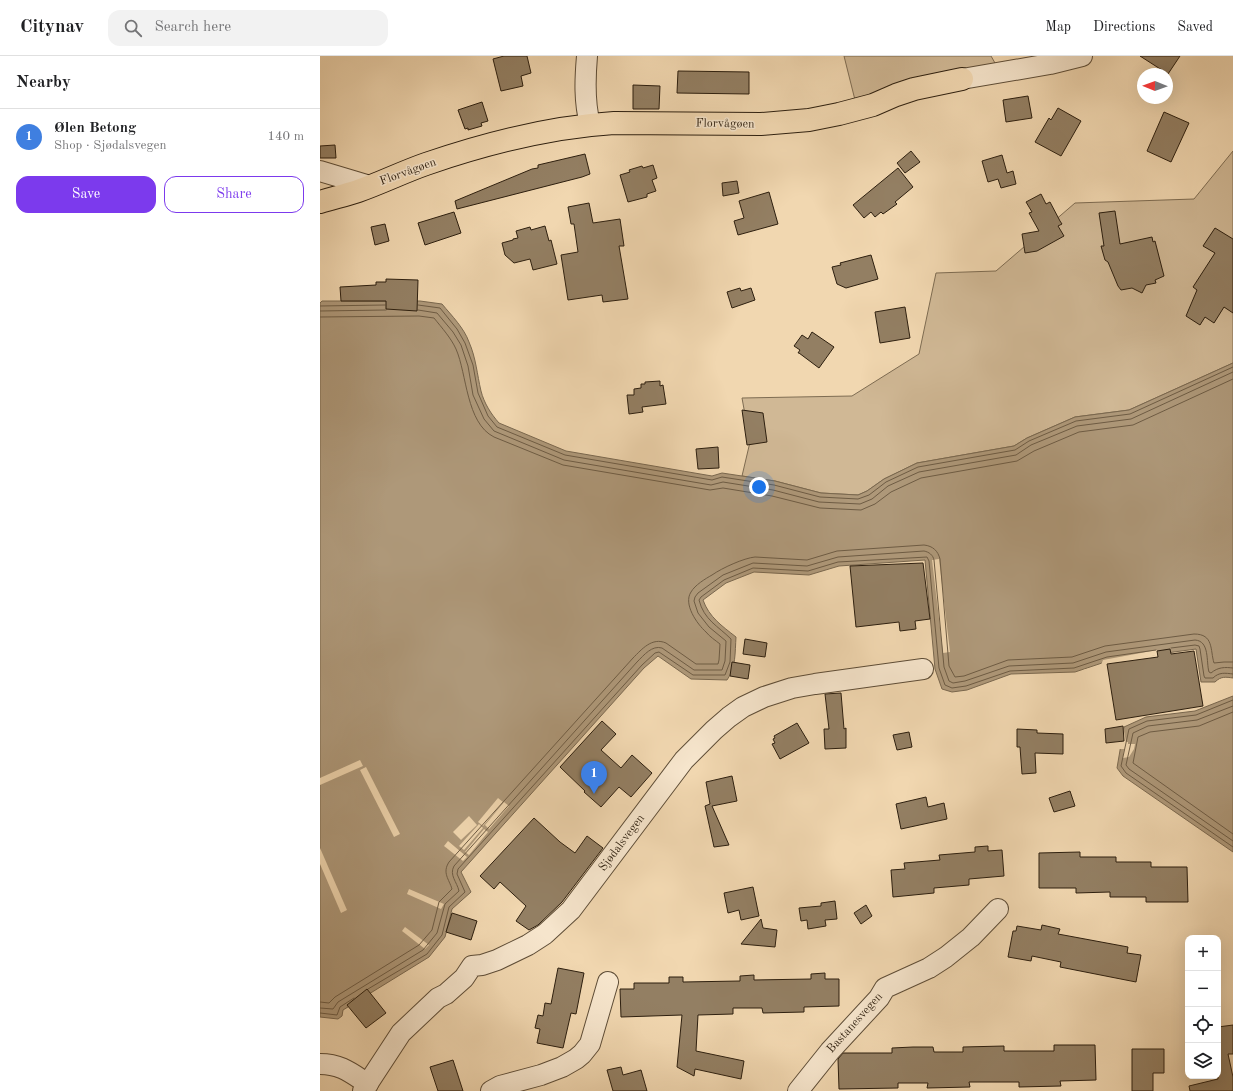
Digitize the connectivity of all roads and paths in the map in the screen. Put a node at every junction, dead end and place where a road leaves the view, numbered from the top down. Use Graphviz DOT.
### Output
graph roads {
  1 [pos="586,56"];
  2 [pos="1082,56"];
  3 [pos="962,79"];
  4 [pos="590,124"];
  5 [pos="320,170"];
  6 [pos="370,186"];
  7 [pos="320,202"];
  8 [pos="923,669"];
  9 [pos="998,909"];
  10 [pos="608,982"];
  11 [pos="320,1064"];
  12 [pos="365,1088"];
  13 [pos="491,1091"];
  14 [pos="798,1091"];
  1 -- 4 [label="street"];
  2 -- 3 [label="street, Florvågøen"];
  3 -- 4 [label="main road, Florvågøen"];
  4 -- 6 [label="main road, Florvågøen"];
  5 -- 6 [label="street, Florvågøen"];
  6 -- 7 [label="main road, Florvågøen"];
  8 -- 12 [label="street, Sjødalsvegen"];
  9 -- 14 [label="street, Bastanesvegen"];
  10 -- 13 [label="street"];
  11 -- 12 [label="street"];
}
